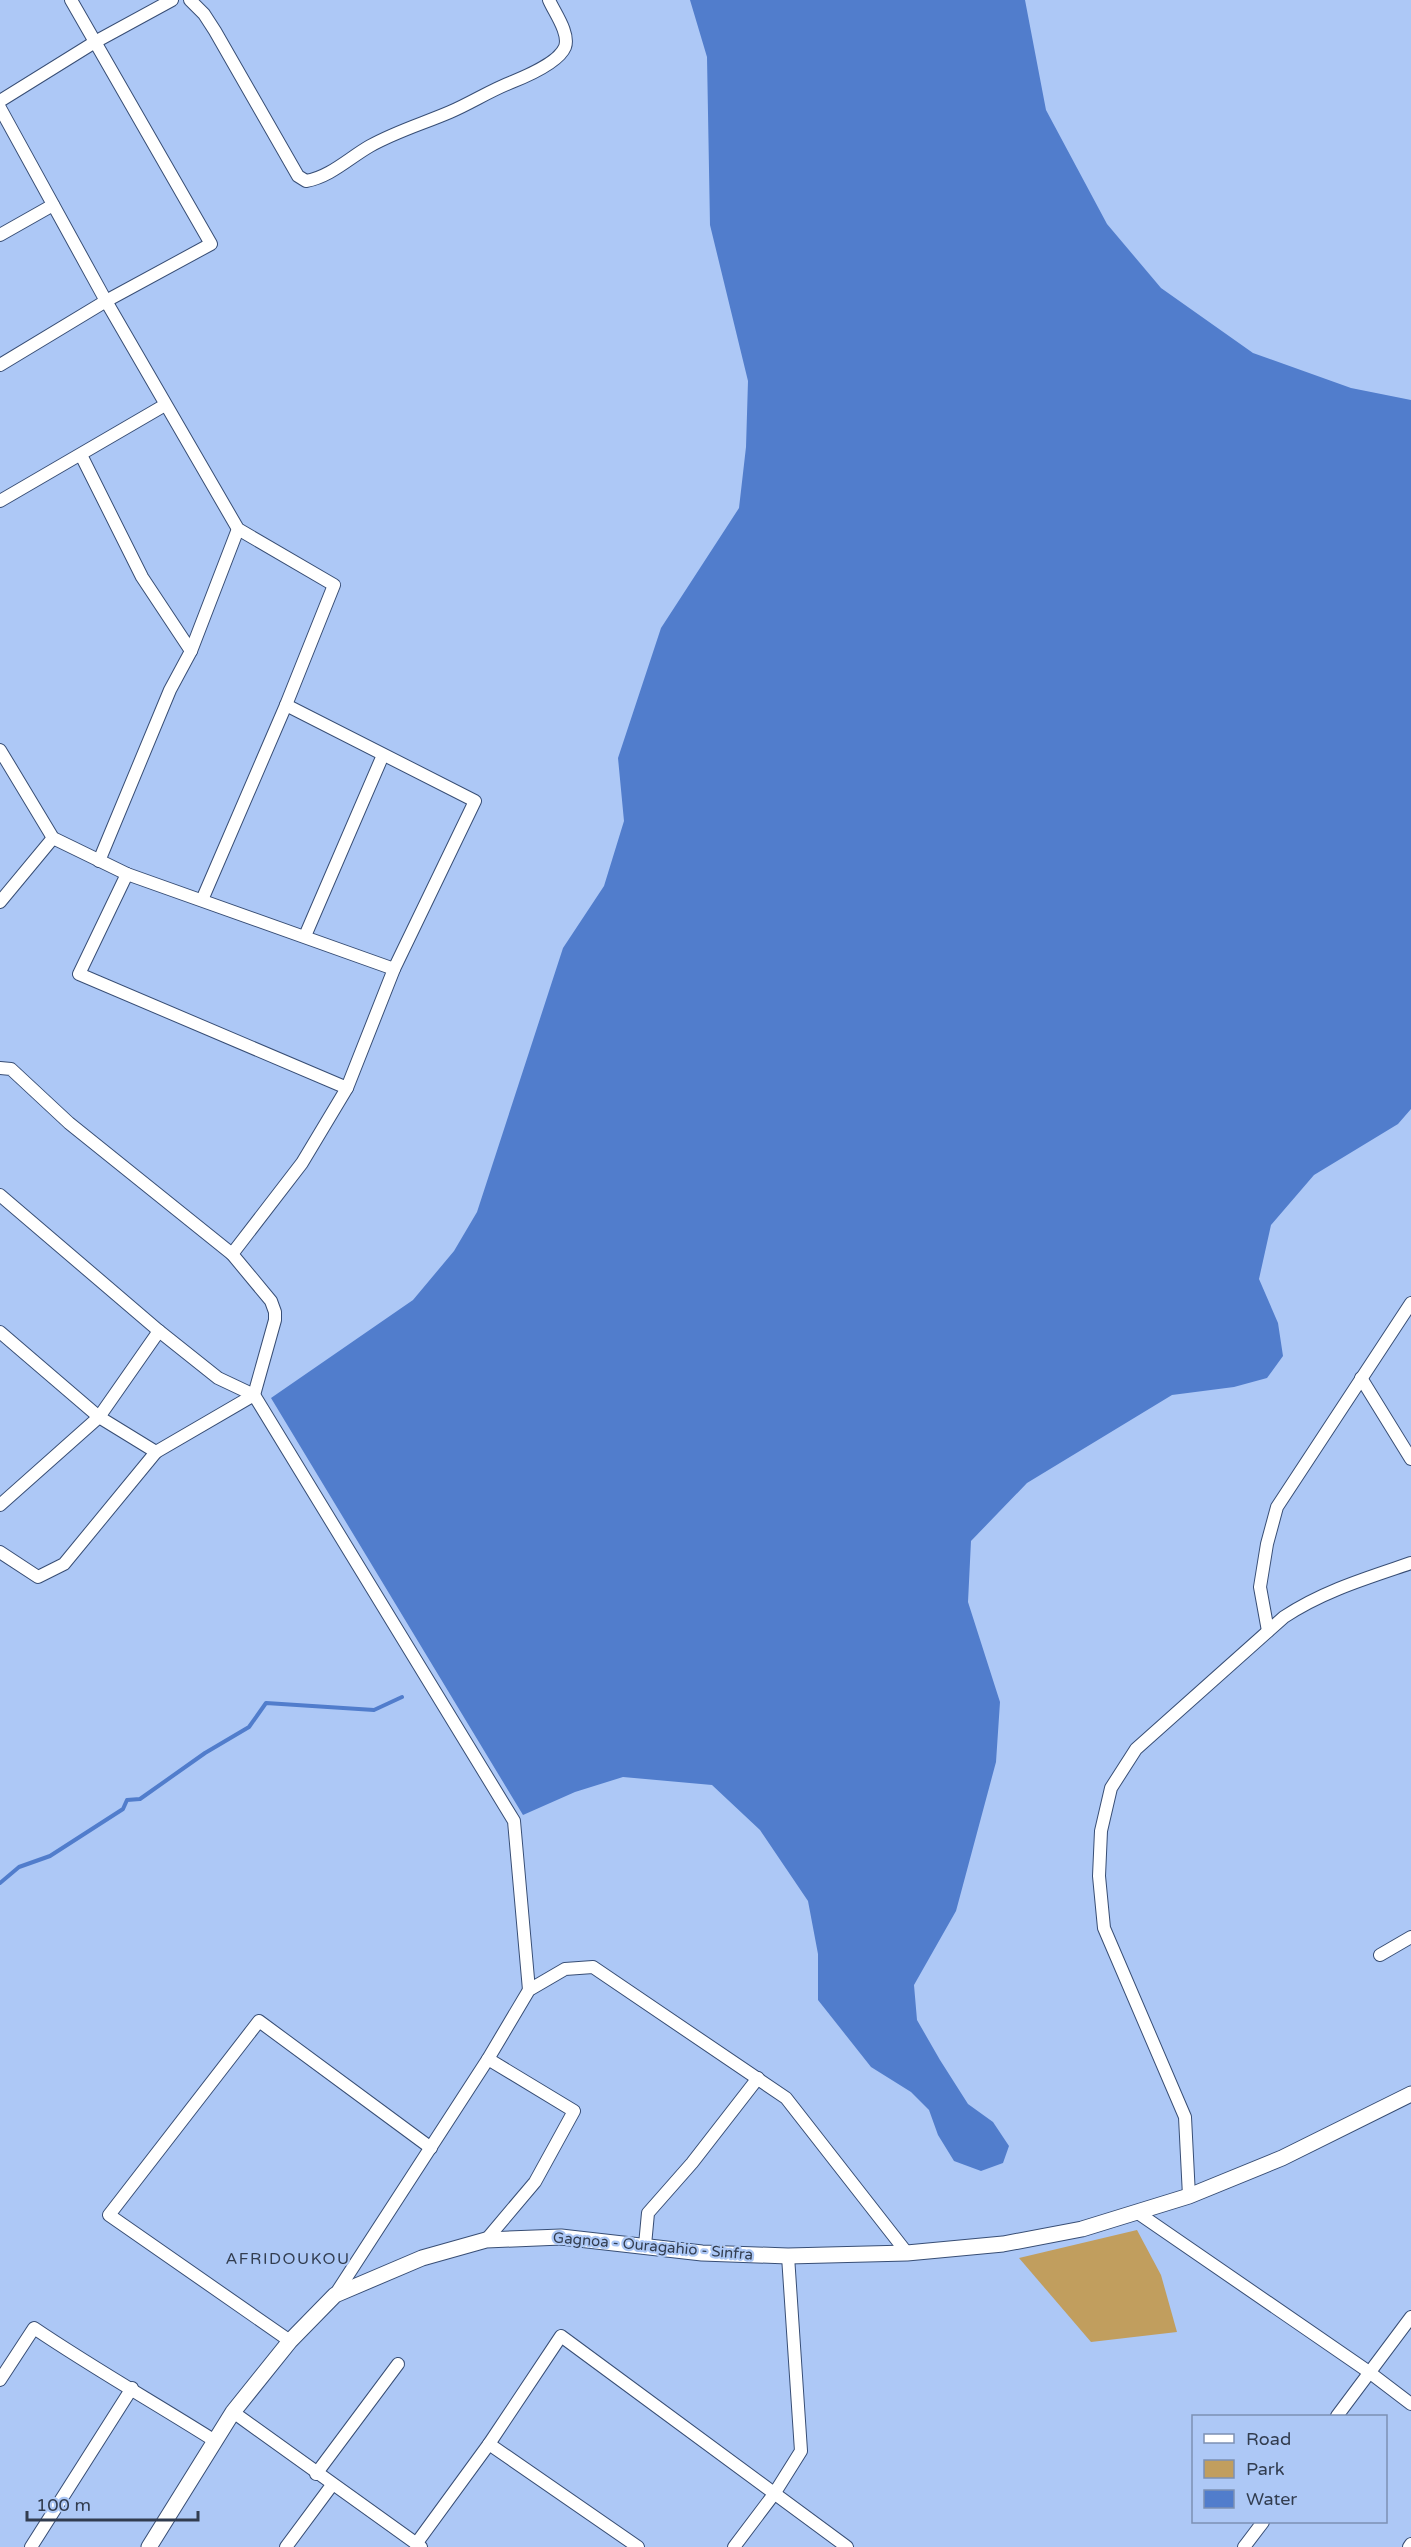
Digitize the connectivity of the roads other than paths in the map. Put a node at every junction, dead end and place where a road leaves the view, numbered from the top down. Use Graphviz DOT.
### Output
graph roads {
  1 [pos="72,0"];
  2 [pos="172,0"];
  3 [pos="190,0"];
  4 [pos="549,0"];
  5 [pos="96,42"];
  6 [pos="0,101"];
  7 [pos="0,108"];
  8 [pos="53,205"];
  9 [pos="0,235"];
  10 [pos="106,301"];
  11 [pos="0,365"];
  12 [pos="165,405"];
  13 [pos="81,455"];
  14 [pos="0,501"];
  15 [pos="238,530"];
  16 [pos="191,651"];
  17 [pos="286,705"];
  18 [pos="0,750"];
  19 [pos="383,755"];
  20 [pos="53,838"];
  21 [pos="99,861"];
  22 [pos="127,874"];
  23 [pos="202,900"];
  24 [pos="0,902"];
  25 [pos="304,936"];
  26 [pos="394,969"];
  27 [pos="0,1068"];
  28 [pos="347,1088"];
  29 [pos="0,1195"];
  30 [pos="232,1254"];
  31 [pos="1411,1303"];
  32 [pos="159,1331"];
  33 [pos="0,1332"];
  34 [pos="1361,1378"];
  35 [pos="254,1395"];
  36 [pos="99,1417"];
  37 [pos="156,1452"];
  38 [pos="1411,1459"];
  39 [pos="0,1505"];
  40 [pos="0,1552"];
  41 [pos="1411,1563"];
  42 [pos="1268,1631"];
  43 [pos="1411,1937"];
  44 [pos="1380,1955"];
  45 [pos="529,1990"];
  46 [pos="488,2059"];
  47 [pos="758,2078"];
  48 [pos="1411,2094"];
  49 [pos="430,2148"];
  50 [pos="1188,2196"];
  51 [pos="1138,2213"];
  52 [pos="486,2240"];
  53 [pos="645,2245"];
  54 [pos="907,2253"];
  55 [pos="788,2256"];
  56 [pos="335,2295"];
  57 [pos="1411,2318"];
  58 [pos="290,2341"];
  59 [pos="398,2364"];
  60 [pos="1369,2372"];
  61 [pos="0,2380"];
  62 [pos="132,2388"];
  63 [pos="1411,2404"];
  64 [pos="234,2412"];
  65 [pos="1338,2415"];
  66 [pos="214,2440"];
  67 [pos="489,2444"];
  68 [pos="316,2474"];
  69 [pos="332,2485"];
  70 [pos="774,2494"];
  71 [pos="1262,2523"];
  72 [pos="419,2545"];
  73 [pos="31,2547"];
  74 [pos="149,2547"];
  75 [pos="286,2547"];
  76 [pos="638,2547"];
  77 [pos="735,2547"];
  78 [pos="847,2547"];
  79 [pos="1244,2547"];
  1 -- 5 [label="street"];
  2 -- 5 [label="street"];
  3 -- 4 [label="street"];
  5 -- 6 [label="street"];
  5 -- 10 [label="street"];
  7 -- 8 [label="street"];
  8 -- 9 [label="street"];
  8 -- 10 [label="street"];
  10 -- 11 [label="street"];
  10 -- 12 [label="street"];
  12 -- 13 [label="street"];
  12 -- 15 [label="street"];
  13 -- 14 [label="street"];
  13 -- 16 [label="street"];
  15 -- 16 [label="street"];
  15 -- 17 [label="street"];
  16 -- 21 [label="street"];
  17 -- 19 [label="street"];
  17 -- 23 [label="street"];
  18 -- 20 [label="street"];
  19 -- 25 [label="street"];
  19 -- 26 [label="street"];
  20 -- 21 [label="street"];
  20 -- 24 [label="street"];
  21 -- 22 [label="street"];
  22 -- 23 [label="street"];
  22 -- 28 [label="street"];
  23 -- 25 [label="street"];
  25 -- 26 [label="street"];
  26 -- 28 [label="street"];
  27 -- 30 [label="street"];
  28 -- 30 [label="street"];
  29 -- 32 [label="street"];
  30 -- 35 [label="street"];
  31 -- 34 [label="street"];
  32 -- 35 [label="street"];
  32 -- 36 [label="street"];
  33 -- 36 [label="street"];
  34 -- 38 [label="street"];
  34 -- 42 [label="street"];
  35 -- 37 [label="street"];
  35 -- 45 [label="street"];
  36 -- 37 [label="street"];
  36 -- 39 [label="street"];
  37 -- 40 [label="street"];
  41 -- 42 [label="street"];
  42 -- 50 [label="street"];
  43 -- 44 [label="street"];
  45 -- 46 [label="street"];
  45 -- 47 [label="street"];
  46 -- 49 [label="street"];
  46 -- 52 [label="street"];
  47 -- 53 [label="street"];
  47 -- 54 [label="street"];
  48 -- 50 [label="main road, Gagnoa - Ouragahio - Sinfra"];
  49 -- 56 [label="street"];
  49 -- 58 [label="street"];
  50 -- 51 [label="main road, Gagnoa - Ouragahio - Sinfra"];
  51 -- 54 [label="main road, Gagnoa - Ouragahio - Sinfra"];
  51 -- 60 [label="street"];
  52 -- 53 [label="main road, Gagnoa - Ouragahio - Sinfra"];
  52 -- 56 [label="main road, Gagnoa - Ouragahio - Sinfra"];
  53 -- 55 [label="main road, Gagnoa - Ouragahio - Sinfra"];
  54 -- 55 [label="main road, Gagnoa - Ouragahio - Sinfra"];
  55 -- 70 [label="street"];
  56 -- 58 [label="main road, Gagnoa - Ouragahio - Sinfra"];
  57 -- 60 [label="street"];
  58 -- 64 [label="main road, Gagnoa - Ouragahio - Sinfra"];
  59 -- 68 [label="street"];
  60 -- 63 [label="street"];
  60 -- 65 [label="street"];
  61 -- 62 [label="street"];
  62 -- 66 [label="street"];
  62 -- 73 [label="street"];
  64 -- 66 [label="main road, Gagnoa - Ouragahio - Sinfra"];
  64 -- 68 [label="street"];
  66 -- 74 [label="main road, Gagnoa - Ouragahio - Sinfra"];
  67 -- 70 [label="street"];
  67 -- 72 [label="street"];
  67 -- 76 [label="street"];
  68 -- 69 [label="street"];
  69 -- 72 [label="street"];
  69 -- 75 [label="street"];
  70 -- 77 [label="street"];
  70 -- 78 [label="street"];
  71 -- 79 [label="street"];
}
